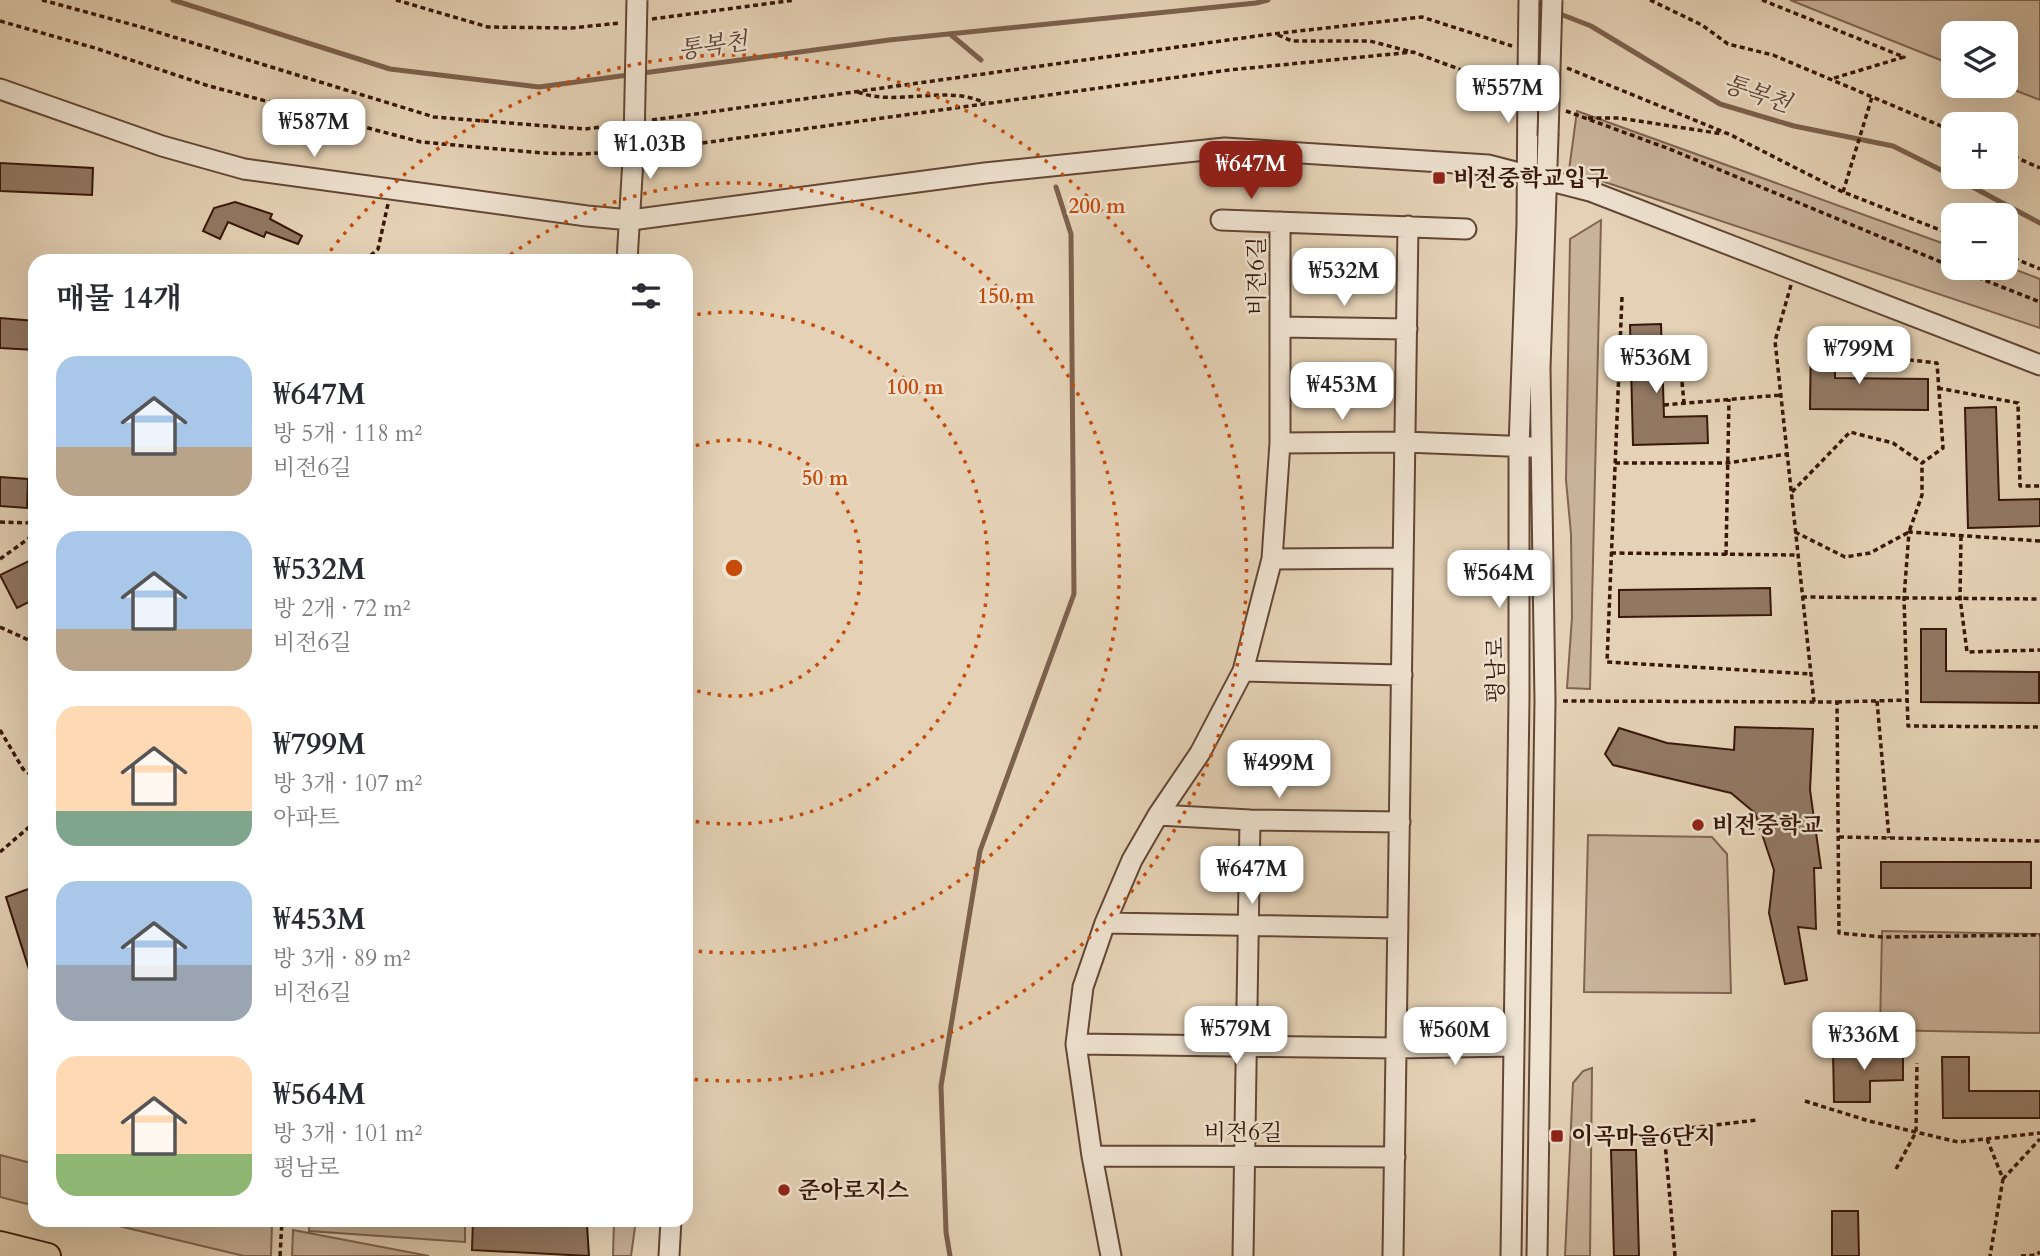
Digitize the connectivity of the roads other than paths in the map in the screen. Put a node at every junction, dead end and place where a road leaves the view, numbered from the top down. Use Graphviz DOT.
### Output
graph roads {
  1 [pos="637,0"];
  2 [pos="1529,0"];
  3 [pos="1552,0"];
  4 [pos="0,89"];
  5 [pos="1526,175"];
  6 [pos="1546,181"];
  7 [pos="631,220"];
  8 [pos="1221,220"];
  9 [pos="1280,222"];
  10 [pos="1408,226"];
  11 [pos="1466,229"];
  12 [pos="628,254"];
  13 [pos="1280,327"];
  14 [pos="1407,329"];
  15 [pos="2040,365"];
  16 [pos="1405,442"];
  17 [pos="1280,443"];
  18 [pos="1541,446"];
  19 [pos="1518,447"];
  20 [pos="1404,558"];
  21 [pos="1272,559"];
  22 [pos="1243,671"];
  23 [pos="1402,675"];
  24 [pos="1158,815"];
  25 [pos="1250,820"];
  26 [pos="1400,822"];
  27 [pos="1105,923"];
  28 [pos="1248,926"];
  29 [pos="1398,928"];
  30 [pos="1076,1044"];
  31 [pos="1246,1046"];
  32 [pos="1513,1046"];
  33 [pos="1396,1048"];
  34 [pos="1092,1156"];
  35 [pos="1244,1156"];
  36 [pos="1395,1157"];
  37 [pos="671,1227"];
  38 [pos="0,1244"];
  39 [pos="48,1256"];
  40 [pos="669,1256"];
  41 [pos="1111,1256"];
  42 [pos="1243,1256"];
  43 [pos="1393,1256"];
  44 [pos="1511,1256"];
  45 [pos="1537,1256"];
  1 -- 7 [label="street, bridge"];
  2 -- 5 [label="street, 평남로, bridge"];
  3 -- 6 [label="street, bridge"];
  4 -- 7 [label="street"];
  5 -- 6 [label="street"];
  5 -- 7 [label="street"];
  5 -- 19 [label="street, 평남로"];
  6 -- 15 [label="street"];
  6 -- 18 [label="street"];
  7 -- 12 [label="street"];
  8 -- 9 [label="street"];
  9 -- 10 [label="street, 비전6길"];
  9 -- 13 [label="street, 비전6길"];
  10 -- 11 [label="street, 비전6길"];
  10 -- 14 [label="street"];
  13 -- 14 [label="street"];
  13 -- 17 [label="street, 비전6길"];
  14 -- 16 [label="street"];
  16 -- 17 [label="street"];
  16 -- 19 [label="street"];
  16 -- 20 [label="street"];
  17 -- 21 [label="street, 비전6길"];
  18 -- 19 [label="street"];
  18 -- 45 [label="street"];
  19 -- 32 [label="street, 평남로"];
  20 -- 21 [label="street"];
  20 -- 23 [label="street"];
  21 -- 22 [label="street, 비전6길"];
  22 -- 23 [label="street"];
  22 -- 24 [label="street, 비전6길"];
  23 -- 26 [label="street"];
  24 -- 25 [label="street"];
  24 -- 27 [label="street, 비전6길"];
  25 -- 26 [label="street"];
  25 -- 28 [label="street"];
  26 -- 29 [label="street"];
  27 -- 28 [label="street"];
  27 -- 30 [label="street, 비전6길"];
  28 -- 29 [label="street"];
  28 -- 31 [label="street"];
  29 -- 33 [label="street"];
  30 -- 31 [label="street"];
  30 -- 34 [label="street, 비전6길"];
  31 -- 33 [label="street"];
  31 -- 35 [label="street"];
  32 -- 33 [label="street"];
  32 -- 44 [label="street, 평남로"];
  33 -- 36 [label="street"];
  34 -- 35 [label="street, 비전6길"];
  34 -- 41 [label="street, 비전6길"];
  35 -- 36 [label="street, 비전6길"];
  35 -- 42 [label="street"];
  36 -- 43 [label="street"];
  37 -- 40 [label="street"];
  38 -- 39 [label="main road"];
}
